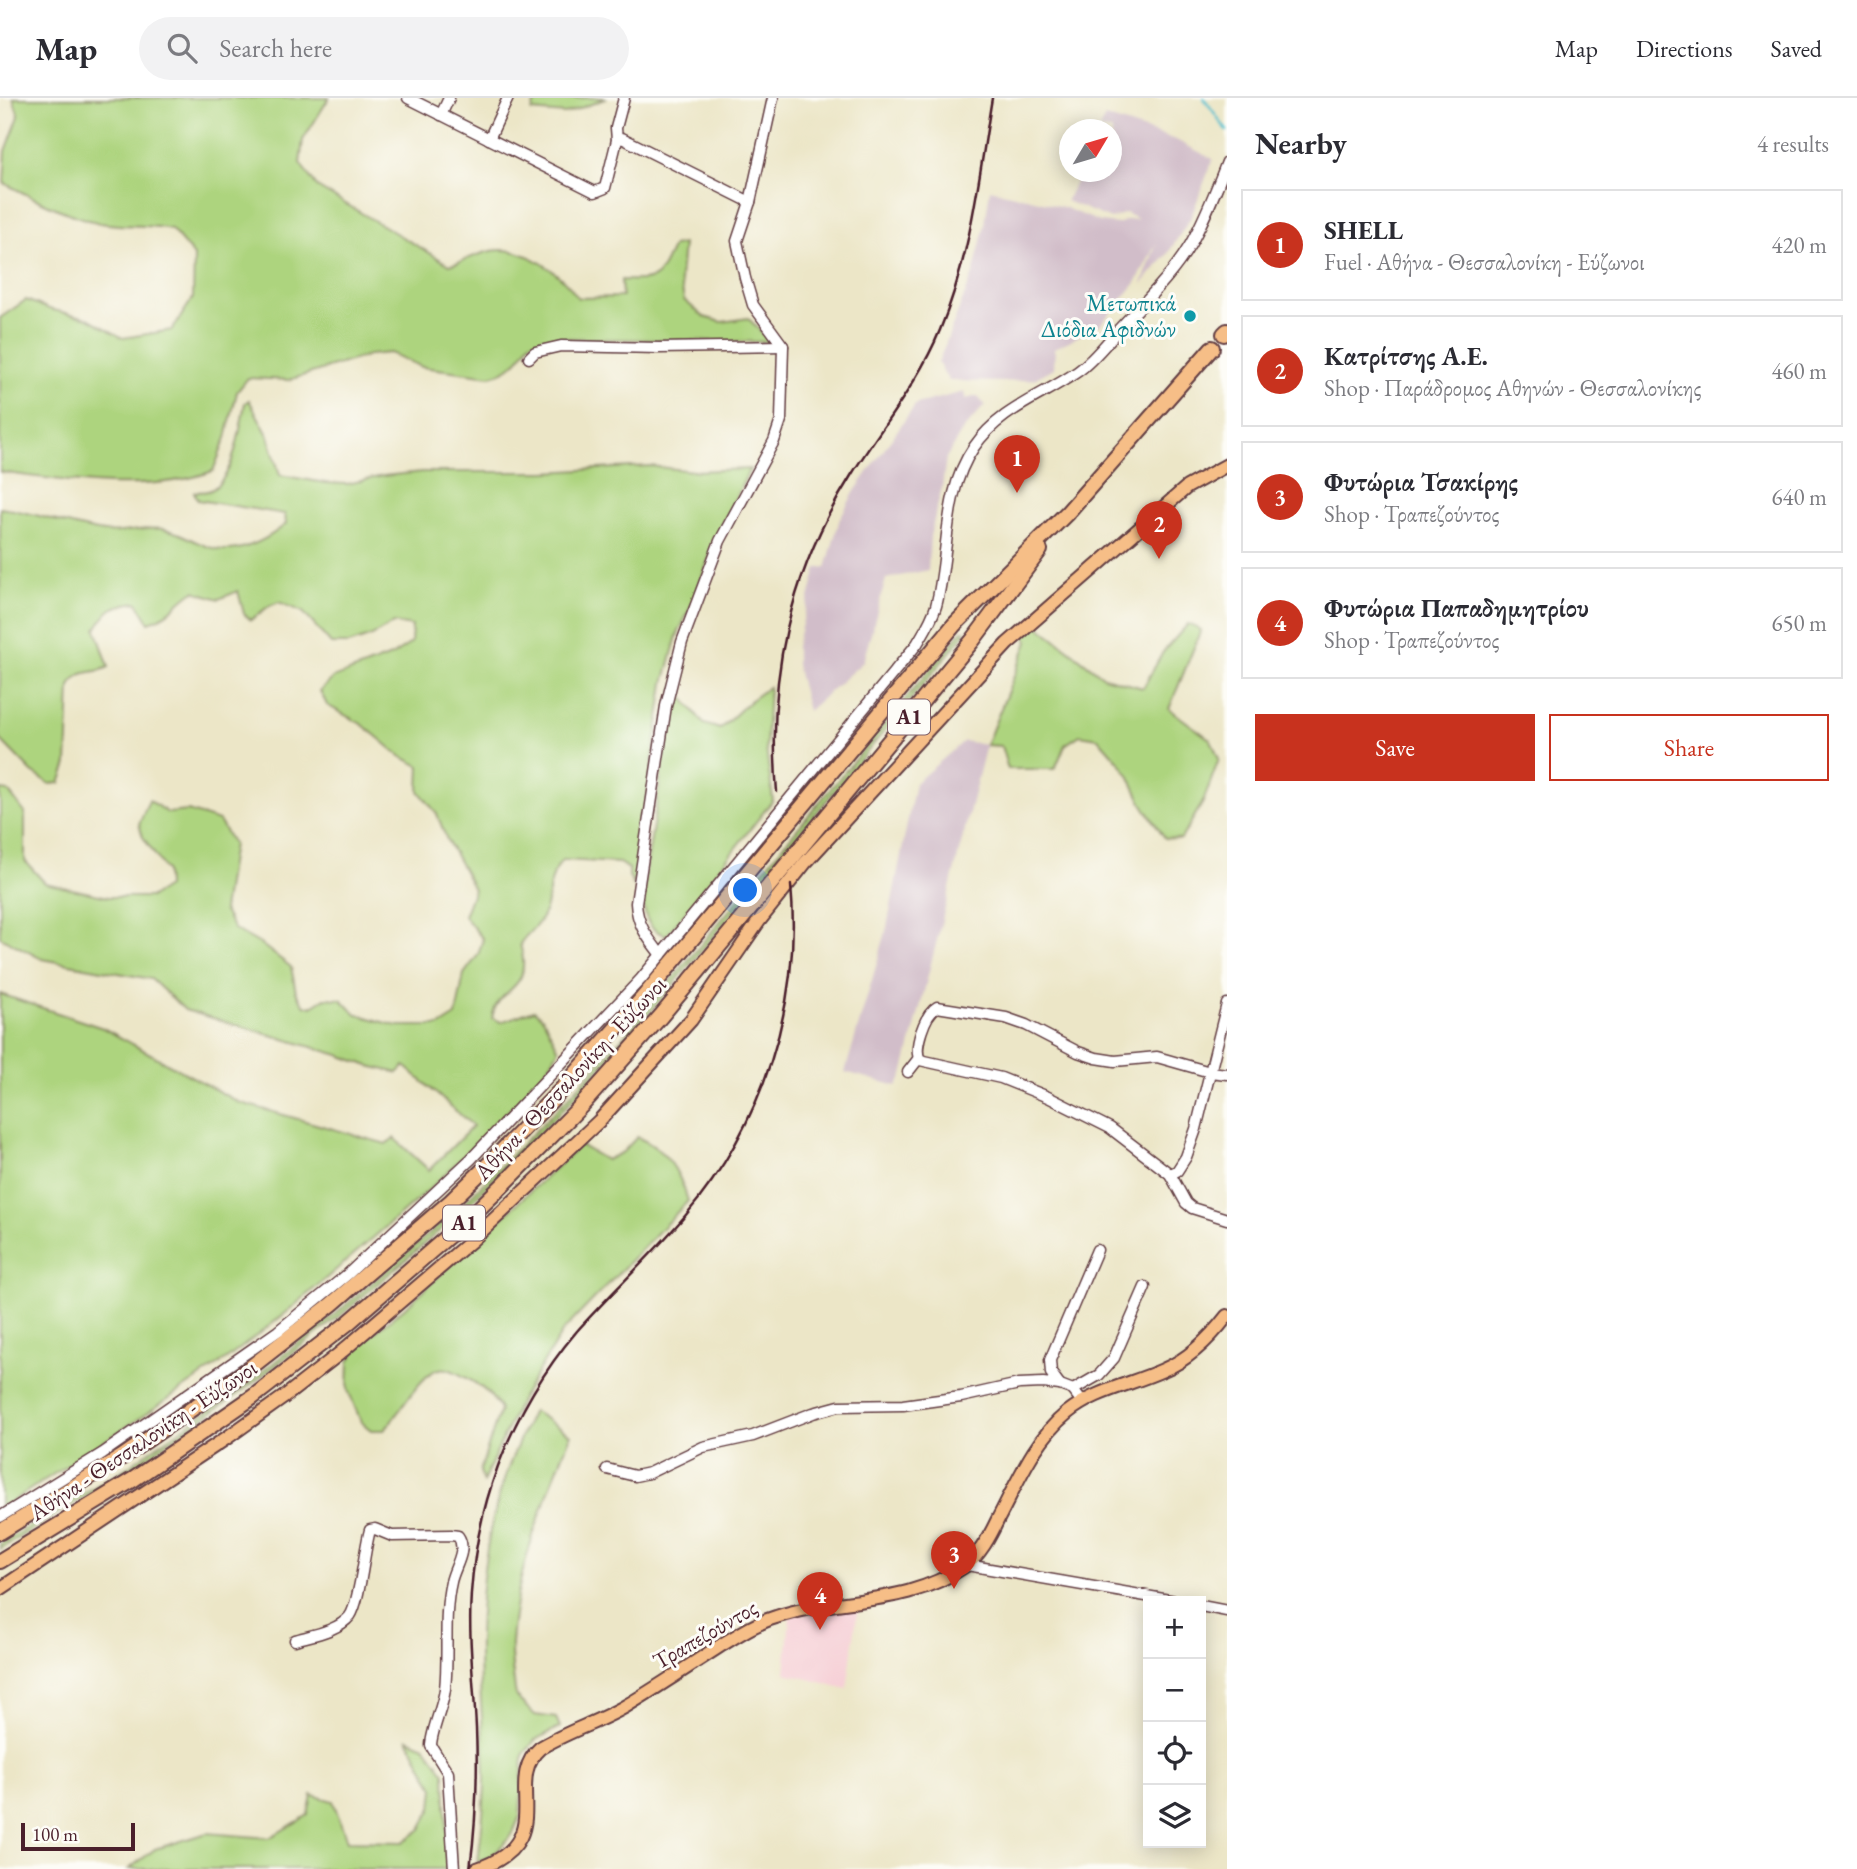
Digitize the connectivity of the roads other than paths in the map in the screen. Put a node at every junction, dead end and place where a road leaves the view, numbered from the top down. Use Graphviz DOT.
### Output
graph roads {
  1 [pos="408,98"];
  2 [pos="449,98"];
  3 [pos="508,98"];
  4 [pos="624,98"];
  5 [pos="773,98"];
  6 [pos="441,115"];
  7 [pos="489,139"];
  8 [pos="617,140"];
  9 [pos="1227,162"];
  10 [pos="750,202"];
  11 [pos="783,346"];
  12 [pos="1212,348"];
  13 [pos="528,358"];
  14 [pos="1227,465"];
  15 [pos="1067,513"];
  16 [pos="661,955"];
  17 [pos="1227,1004"];
  18 [pos="919,1058"];
  19 [pos="908,1072"];
  20 [pos="1210,1072"];
  21 [pos="1227,1074"];
  22 [pos="1170,1174"];
  23 [pos="1227,1219"];
  24 [pos="1097,1250"];
  25 [pos="1145,1287"];
  26 [pos="1227,1316"];
  27 [pos="1060,1385"];
  28 [pos="1073,1390"];
  29 [pos="1082,1402"];
  30 [pos="607,1469"];
  31 [pos="0,1517"];
  32 [pos="0,1532"];
  33 [pos="0,1561"];
  34 [pos="967,1565"];
  35 [pos="0,1589"];
  36 [pos="1146,1596"];
  37 [pos="1206,1607"];
  38 [pos="1227,1611"];
  39 [pos="295,1640"];
  40 [pos="454,1869"];
  41 [pos="477,1869"];
  1 -- 6 [label="street"];
  2 -- 6 [label="street"];
  3 -- 7 [label="street"];
  4 -- 8 [label="street"];
  5 -- 10 [label="street"];
  6 -- 7 [label="street"];
  7 -- 8 [label="street"];
  8 -- 10 [label="street"];
  9 -- 16 [label="street"];
  10 -- 11 [label="street"];
  11 -- 13 [label="street"];
  11 -- 16 [label="street"];
  12 -- 15 [label="highway, Αθήνα - Θεσσαλονίκη - Εύζωνοι / Α1"];
  14 -- 35 [label="main road"];
  15 -- 32 [label="highway, Αθήνα - Θεσσαλονίκη - Εύζωνοι / Α1"];
  15 -- 33 [label="highway, Αθήνα - Θεσσαλονίκη - Εύζωνοι / Α1"];
  16 -- 31 [label="street"];
  17 -- 20 [label="street"];
  18 -- 19 [label="street"];
  18 -- 20 [label="street"];
  18 -- 22 [label="street"];
  20 -- 21 [label="street"];
  20 -- 22 [label="street"];
  22 -- 23 [label="street"];
  24 -- 27 [label="street"];
  25 -- 28 [label="street"];
  26 -- 29 [label="main road, Τραπεζούντος"];
  27 -- 28 [label="street"];
  27 -- 30 [label="street"];
  28 -- 29 [label="street"];
  29 -- 34 [label="main road, Τραπεζούντος"];
  34 -- 36 [label="street"];
  34 -- 41 [label="main road, Τραπεζούντος"];
  37 -- 38 [label="street"];
  39 -- 40 [label="street"];
}
